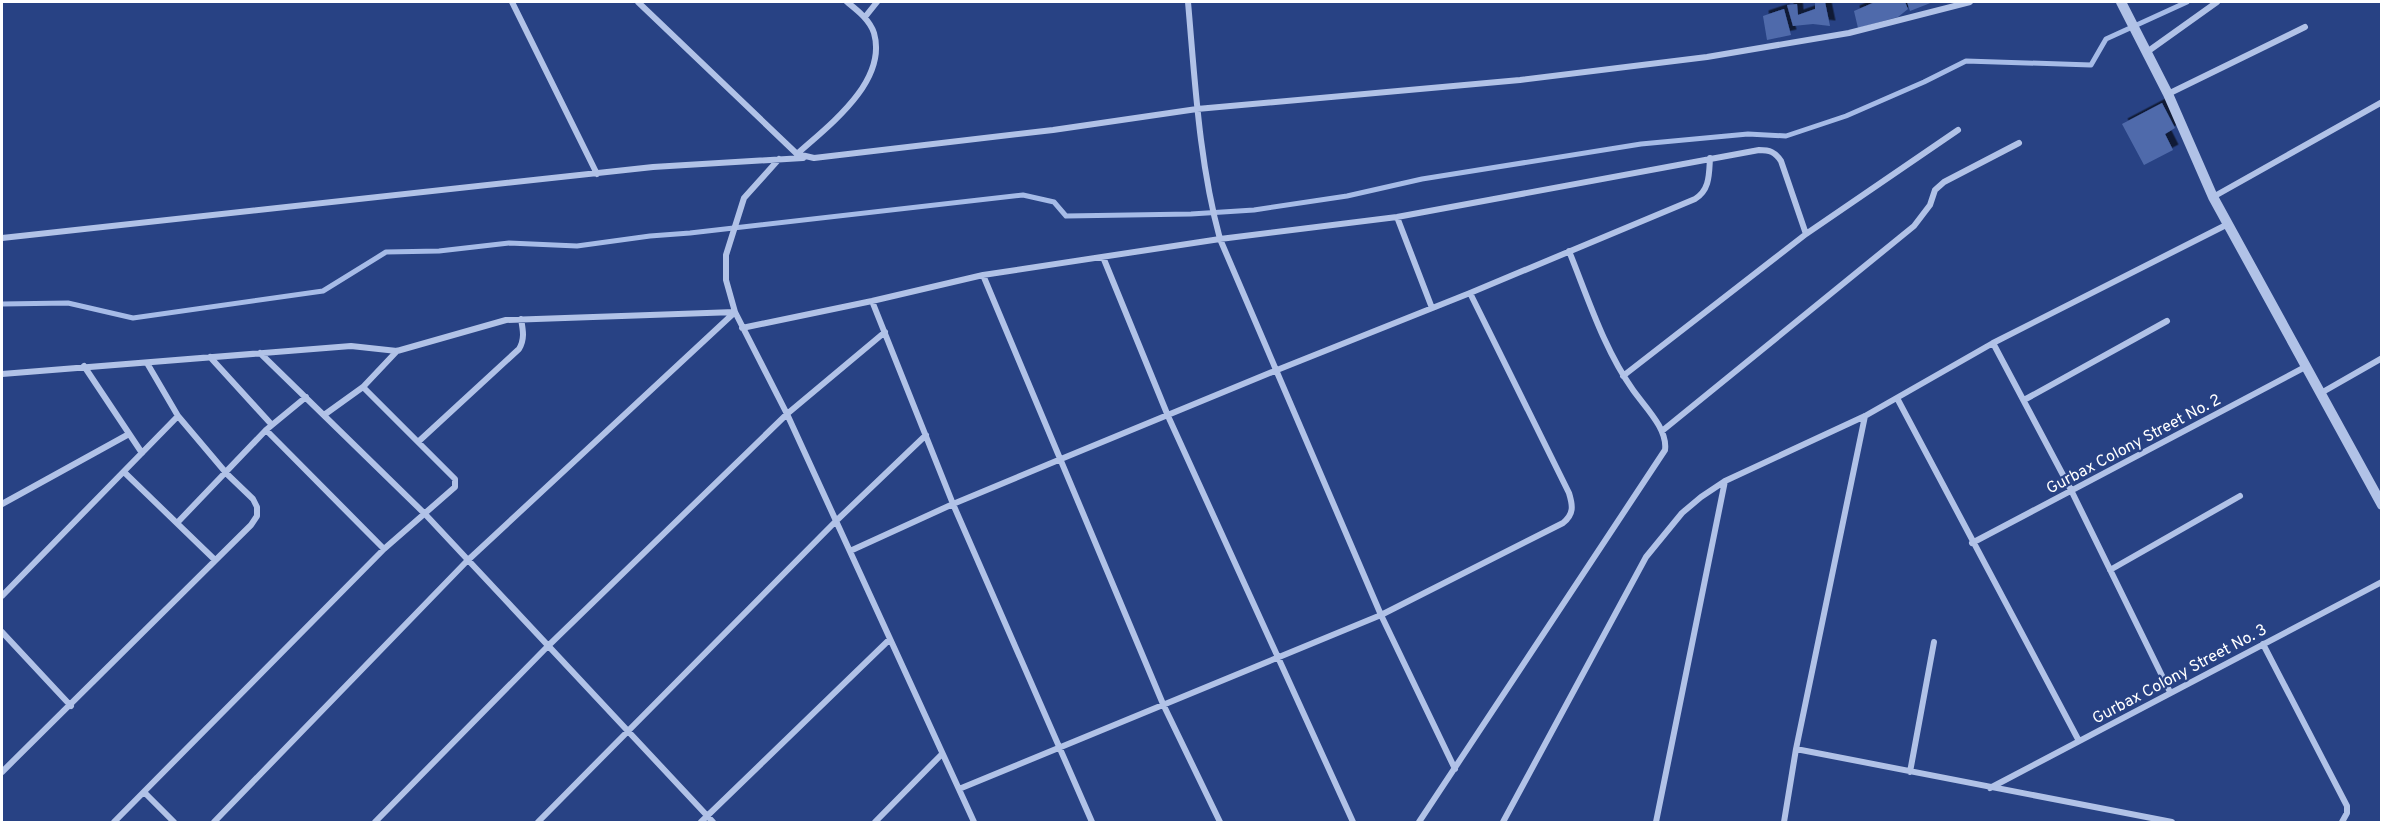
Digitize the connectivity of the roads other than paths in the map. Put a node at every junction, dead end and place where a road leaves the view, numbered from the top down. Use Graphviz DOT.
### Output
graph roads {
  1 [pos="512,2"];
  2 [pos="638,2"];
  3 [pos="847,2"];
  4 [pos="877,2"];
  5 [pos="1188,2"];
  6 [pos="1970,2"];
  7 [pos="2121,2"];
  8 [pos="2217,2"];
  9 [pos="865,17"];
  10 [pos="2305,27"];
  11 [pos="2145,48"];
  12 [pos="2168,94"];
  13 [pos="2382,102"];
  14 [pos="1197,108"];
  15 [pos="1958,130"];
  16 [pos="2019,143"];
  17 [pos="797,154"];
  18 [pos="806,158"];
  19 [pos="1710,158"];
  20 [pos="779,159"];
  21 [pos="597,174"];
  22 [pos="2213,197"];
  23 [pos="1396,218"];
  24 [pos="2228,224"];
  25 [pos="1806,234"];
  26 [pos="2,238"];
  27 [pos="1220,239"];
  28 [pos="1569,251"];
  29 [pos="1103,257"];
  30 [pos="983,275"];
  31 [pos="1470,293"];
  32 [pos="872,301"];
  33 [pos="1432,308"];
  34 [pos="735,312"];
  35 [pos="521,319"];
  36 [pos="2167,321"];
  37 [pos="742,328"];
  38 [pos="885,332"];
  39 [pos="1993,343"];
  40 [pos="397,351"];
  41 [pos="260,352"];
  42 [pos="210,357"];
  43 [pos="2382,358"];
  44 [pos="147,363"];
  45 [pos="84,366"];
  46 [pos="2307,366"];
  47 [pos="1277,370"];
  48 [pos="2,374"];
  49 [pos="1623,376"];
  50 [pos="363,387"];
  51 [pos="2321,393"];
  52 [pos="306,397"];
  53 [pos="1896,398"];
  54 [pos="2024,400"];
  55 [pos="787,414"];
  56 [pos="324,415"];
  57 [pos="178,416"];
  58 [pos="1168,416"];
  59 [pos="1865,416"];
  60 [pos="269,428"];
  61 [pos="1662,431"];
  62 [pos="129,434"];
  63 [pos="926,435"];
  64 [pos="418,442"];
  65 [pos="142,453"];
  66 [pos="1061,459"];
  67 [pos="124,472"];
  68 [pos="227,474"];
  69 [pos="1725,481"];
  70 [pos="2071,490"];
  71 [pos="2240,496"];
  72 [pos="2,504"];
  73 [pos="953,504"];
  74 [pos="2382,505"];
  75 [pos="425,514"];
  76 [pos="835,522"];
  77 [pos="177,523"];
  78 [pos="1972,543"];
  79 [pos="384,549"];
  80 [pos="850,551"];
  81 [pos="215,560"];
  82 [pos="467,561"];
  83 [pos="2110,570"];
  84 [pos="2382,582"];
  85 [pos="2,596"];
  86 [pos="1382,615"];
  87 [pos="2,632"];
  88 [pos="890,639"];
  89 [pos="1934,642"];
  90 [pos="2263,644"];
  91 [pos="547,647"];
  92 [pos="1278,658"];
  93 [pos="2170,692"];
  94 [pos="1163,704"];
  95 [pos="70,706"];
  96 [pos="629,732"];
  97 [pos="2079,741"];
  98 [pos="1059,747"];
  99 [pos="1796,749"];
  100 [pos="942,753"];
  101 [pos="1455,769"];
  102 [pos="2,772"];
  103 [pos="1910,772"];
  104 [pos="1990,788"];
  105 [pos="959,789"];
  106 [pos="144,792"];
  107 [pos="707,816"];
  108 [pos="114,822"];
  109 [pos="174,822"];
  110 [pos="214,822"];
  111 [pos="375,822"];
  112 [pos="538,822"];
  113 [pos="701,822"];
  114 [pos="713,822"];
  115 [pos="875,822"];
  116 [pos="974,822"];
  117 [pos="1092,822"];
  118 [pos="1220,822"];
  119 [pos="1353,822"];
  120 [pos="1419,822"];
  121 [pos="1503,822"];
  122 [pos="1656,822"];
  123 [pos="1784,822"];
  124 [pos="2172,822"];
  125 [pos="2342,822"];
  1 -- 21 [label="street"];
  2 -- 17 [label="street"];
  3 -- 9 [label="street"];
  4 -- 9 [label="street"];
  5 -- 14 [label="street"];
  6 -- 14 [label="street"];
  7 -- 11 [label="street"];
  8 -- 11 [label="street"];
  9 -- 17 [label="street"];
  10 -- 12 [label="street"];
  11 -- 12 [label="street"];
  12 -- 22 [label="street"];
  13 -- 22 [label="street"];
  14 -- 18 [label="street"];
  14 -- 27 [label="street"];
  15 -- 25 [label="street"];
  16 -- 61 [label="street"];
  17 -- 18 [label="street"];
  18 -- 20 [label="street"];
  19 -- 23 [label="street"];
  19 -- 25 [label="street"];
  19 -- 28 [label="street"];
  20 -- 21 [label="street"];
  20 -- 34 [label="street"];
  21 -- 26 [label="street"];
  22 -- 24 [label="street"];
  23 -- 27 [label="street"];
  23 -- 33 [label="street"];
  24 -- 39 [label="street"];
  24 -- 46 [label="street"];
  25 -- 49 [label="street"];
  27 -- 29 [label="street"];
  27 -- 47 [label="street"];
  28 -- 31 [label="street"];
  28 -- 49 [label="street"];
  29 -- 30 [label="street"];
  29 -- 58 [label="street"];
  30 -- 32 [label="street"];
  30 -- 66 [label="street"];
  31 -- 33 [label="street"];
  31 -- 86 [label="street"];
  32 -- 37 [label="street"];
  32 -- 38 [label="street"];
  33 -- 47 [label="street"];
  34 -- 35 [label="street"];
  34 -- 37 [label="street"];
  34 -- 82 [label="street"];
  35 -- 40 [label="street"];
  35 -- 64 [label="street"];
  36 -- 54 [label="street"];
  37 -- 55 [label="street"];
  38 -- 55 [label="street"];
  38 -- 63 [label="street"];
  39 -- 53 [label="street"];
  39 -- 54 [label="street"];
  40 -- 41 [label="street"];
  40 -- 50 [label="street"];
  41 -- 42 [label="street"];
  41 -- 52 [label="street"];
  42 -- 44 [label="street"];
  42 -- 60 [label="street"];
  43 -- 51 [label="street"];
  44 -- 45 [label="street"];
  44 -- 57 [label="street"];
  45 -- 48 [label="street"];
  45 -- 62 [label="street"];
  46 -- 51 [label="street"];
  46 -- 70 [label="street, Gurbax Colony Street No. 2"];
  47 -- 58 [label="street"];
  47 -- 86 [label="street"];
  49 -- 61 [label="street"];
  50 -- 56 [label="street"];
  50 -- 64 [label="street"];
  51 -- 74 [label="street"];
  52 -- 56 [label="street"];
  52 -- 60 [label="street"];
  53 -- 59 [label="street"];
  53 -- 78 [label="street"];
  54 -- 70 [label="street"];
  55 -- 76 [label="street"];
  55 -- 91 [label="street"];
  56 -- 75 [label="street"];
  57 -- 65 [label="street"];
  57 -- 68 [label="street"];
  58 -- 66 [label="street"];
  58 -- 92 [label="street"];
  59 -- 69 [label="street"];
  59 -- 99 [label="street"];
  60 -- 68 [label="street"];
  60 -- 79 [label="street"];
  61 -- 101 [label="street"];
  62 -- 65 [label="street"];
  62 -- 72 [label="street"];
  63 -- 73 [label="street"];
  63 -- 76 [label="street"];
  64 -- 75 [label="street"];
  65 -- 67 [label="street"];
  66 -- 73 [label="street"];
  66 -- 94 [label="street"];
  67 -- 77 [label="street"];
  67 -- 85 [label="street"];
  68 -- 77 [label="street"];
  68 -- 81 [label="street"];
  69 -- 121 [label="street"];
  69 -- 122 [label="street"];
  70 -- 78 [label="street, Gurbax Colony Street No. 2"];
  70 -- 83 [label="street"];
  71 -- 83 [label="street"];
  73 -- 80 [label="street"];
  73 -- 98 [label="street"];
  75 -- 79 [label="street"];
  75 -- 82 [label="street"];
  76 -- 80 [label="street"];
  76 -- 96 [label="street"];
  77 -- 81 [label="street"];
  78 -- 97 [label="street"];
  79 -- 106 [label="street"];
  80 -- 88 [label="street"];
  81 -- 95 [label="street"];
  82 -- 91 [label="street"];
  82 -- 110 [label="street"];
  83 -- 93 [label="street"];
  84 -- 90 [label="street, Gurbax Colony Street No. 3"];
  86 -- 92 [label="street"];
  86 -- 101 [label="street"];
  87 -- 95 [label="street"];
  88 -- 100 [label="street"];
  88 -- 107 [label="street"];
  89 -- 103 [label="street"];
  90 -- 93 [label="street, Gurbax Colony Street No. 3"];
  90 -- 125 [label="street"];
  91 -- 96 [label="street"];
  91 -- 111 [label="street"];
  92 -- 94 [label="street"];
  92 -- 119 [label="street"];
  93 -- 97 [label="street, Gurbax Colony Street No. 3"];
  94 -- 98 [label="street"];
  94 -- 118 [label="street"];
  95 -- 102 [label="street"];
  96 -- 107 [label="street"];
  96 -- 112 [label="street"];
  97 -- 104 [label="street, Gurbax Colony Street No. 3"];
  98 -- 105 [label="street"];
  98 -- 117 [label="street"];
  99 -- 103 [label="street"];
  99 -- 123 [label="street"];
  100 -- 105 [label="street"];
  100 -- 115 [label="street"];
  101 -- 120 [label="street"];
  103 -- 104 [label="street"];
  104 -- 124 [label="street"];
  105 -- 116 [label="street"];
  106 -- 108 [label="street"];
  106 -- 109 [label="street"];
  107 -- 113 [label="street"];
  107 -- 114 [label="street"];
}
